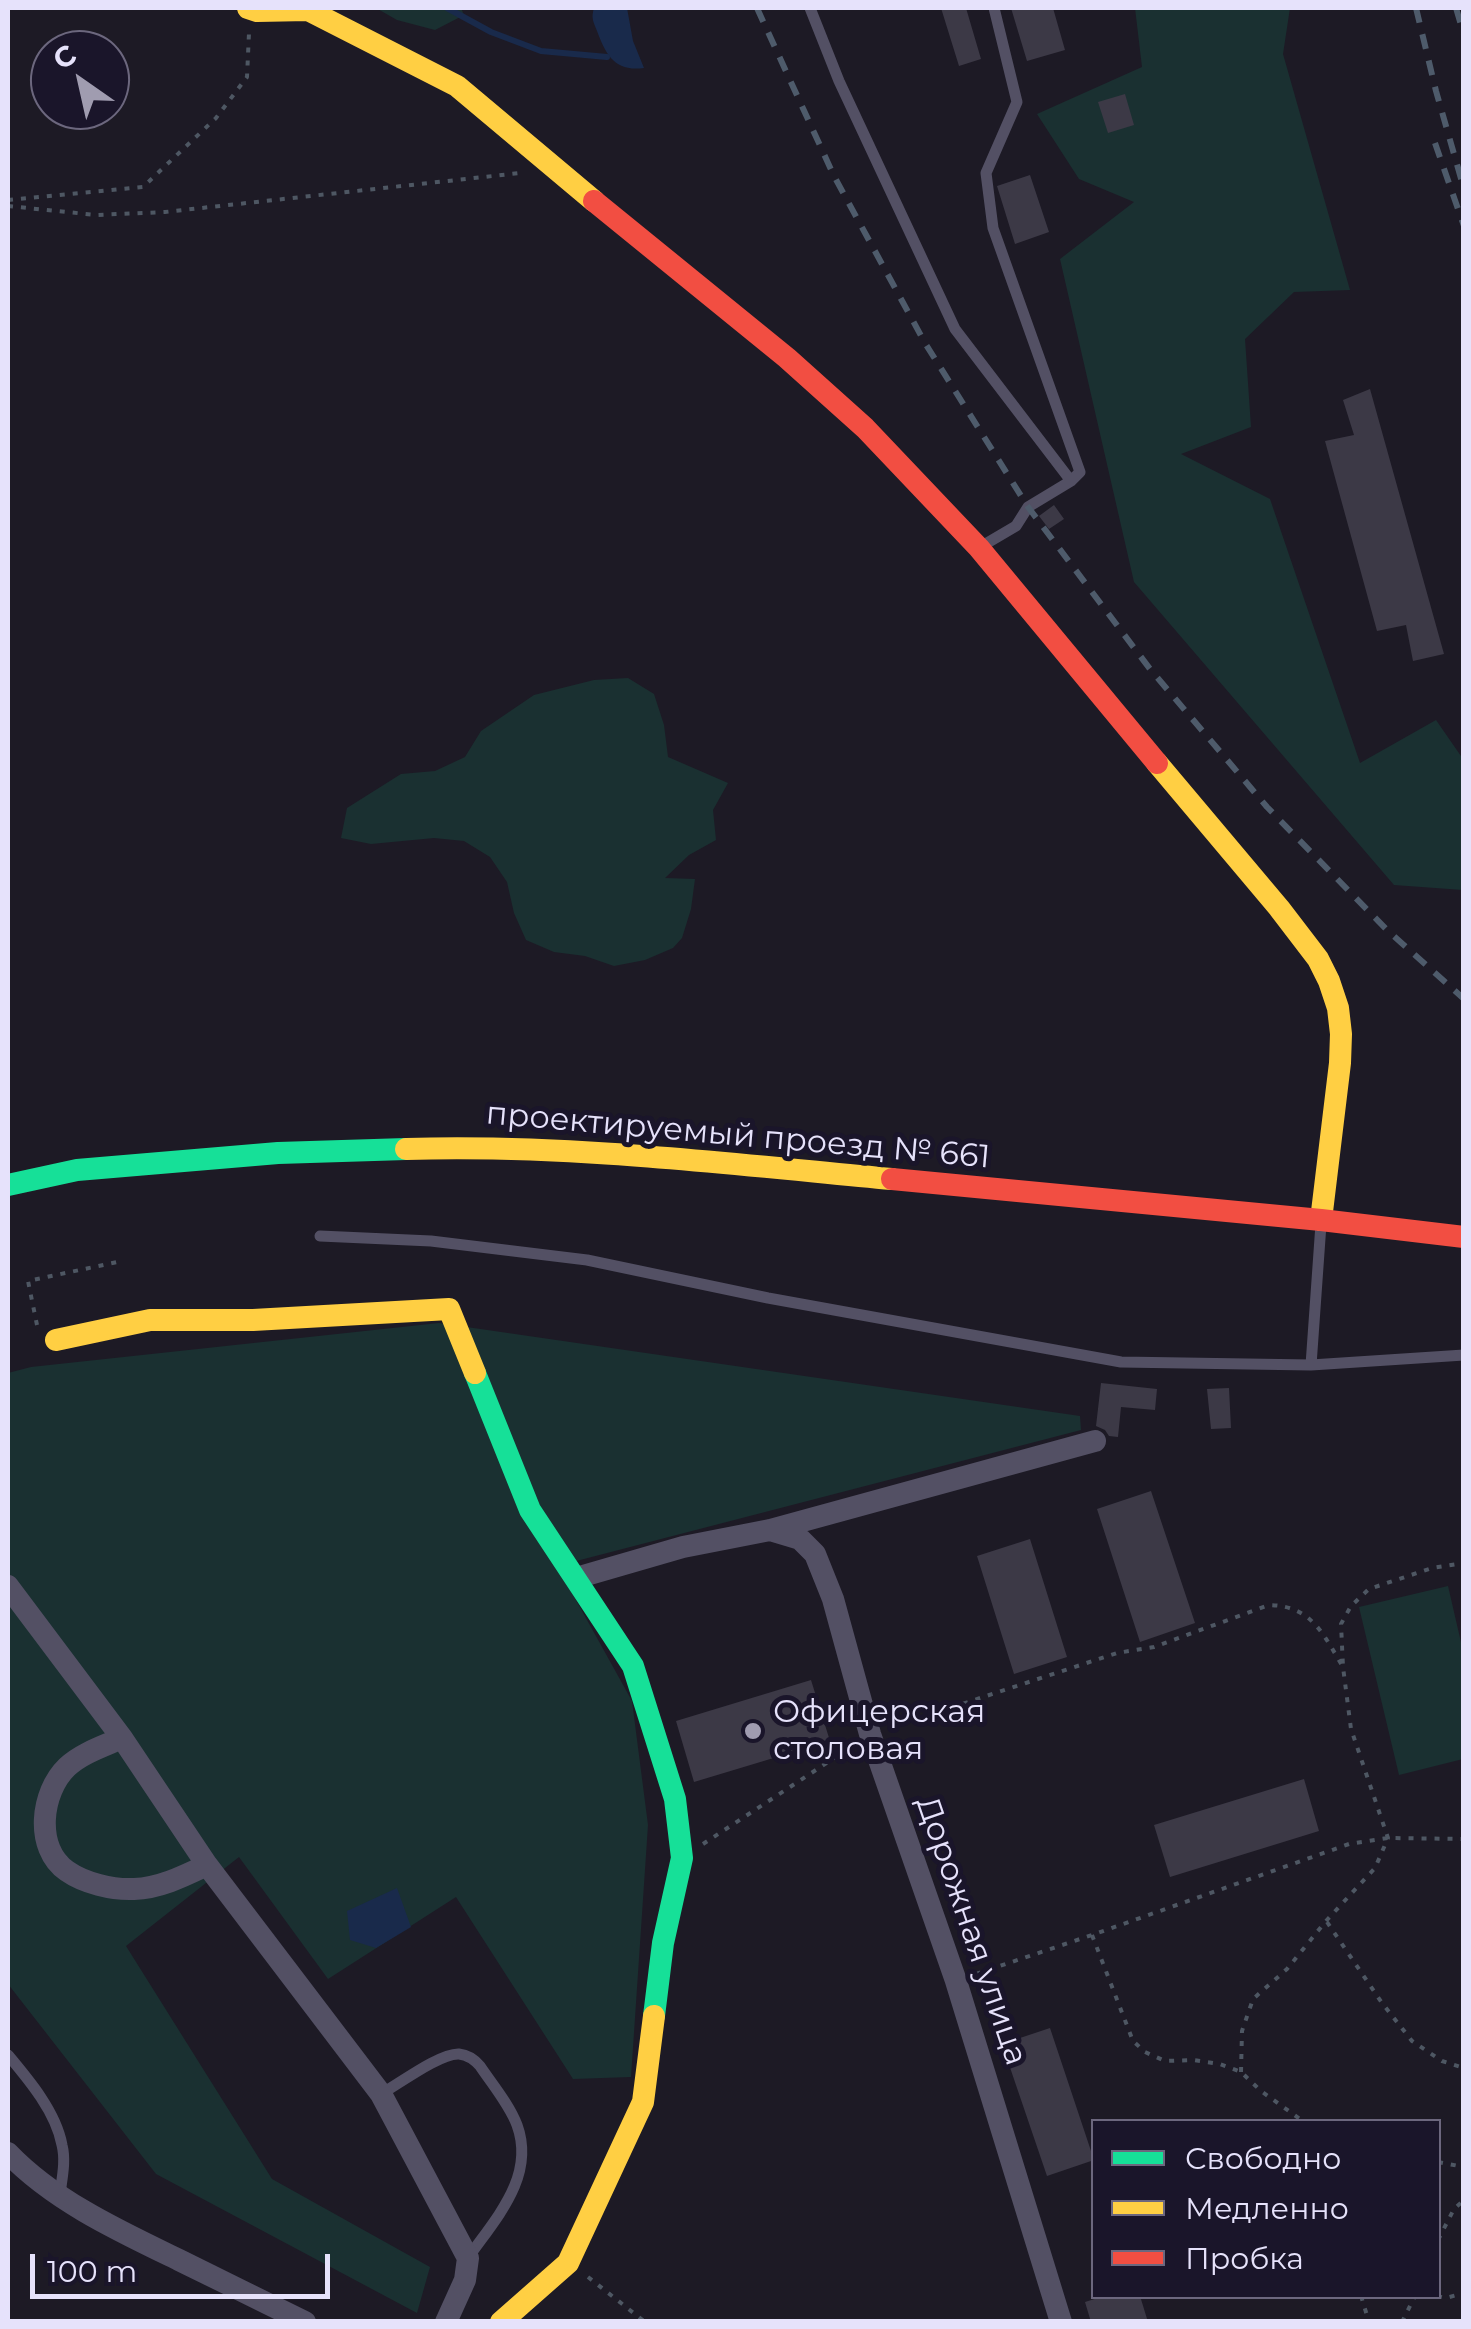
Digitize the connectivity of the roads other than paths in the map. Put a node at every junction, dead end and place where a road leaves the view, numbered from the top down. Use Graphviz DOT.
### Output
graph roads {
  1 [pos="810,8"];
  2 [pos="994,8"];
  3 [pos="252,9"];
  4 [pos="308,9"];
  5 [pos="1071,481"];
  6 [pos="979,548"];
  7 [pos="8,1185"];
  8 [pos="1321,1220"];
  9 [pos="320,1236"];
  10 [pos="1464,1238"];
  11 [pos="56,1340"];
  12 [pos="1464,1354"];
  13 [pos="1311,1365"];
  14 [pos="1095,1441"];
  15 [pos="770,1530"];
  16 [pos="576,1578"];
  17 [pos="8,1586"];
  18 [pos="122,1738"];
  19 [pos="207,1865"];
  20 [pos="8,2055"];
  21 [pos="381,2094"];
  22 [pos="8,2153"];
  23 [pos="60,2194"];
  24 [pos="468,2258"];
  25 [pos="305,2322"];
  26 [pos="446,2322"];
  27 [pos="502,2322"];
  28 [pos="1061,2322"];
  1 -- 5 [label="lane"];
  2 -- 5 [label="lane"];
  3 -- 4 [label="street"];
  4 -- 6 [label="street"];
  5 -- 6 [label="lane"];
  6 -- 8 [label="street"];
  7 -- 8 [label="street, проектируемый проезд № 661"];
  8 -- 10 [label="street, проектируемый проезд № 661"];
  8 -- 13 [label="lane"];
  9 -- 13 [label="lane"];
  11 -- 16 [label="street"];
  12 -- 13 [label="lane"];
  14 -- 15 [label="street"];
  15 -- 16 [label="street"];
  15 -- 28 [label="street, Дорожная улица"];
  16 -- 27 [label="street"];
  17 -- 18 [label="street"];
  18 -- 19 [label="street"];
  18 -- 19 [label="street"];
  19 -- 21 [label="street"];
  20 -- 23 [label="lane"];
  21 -- 24 [label="street"];
  21 -- 24 [label="lane"];
  22 -- 23 [label="street"];
  23 -- 25 [label="street"];
  24 -- 26 [label="street"];
}
